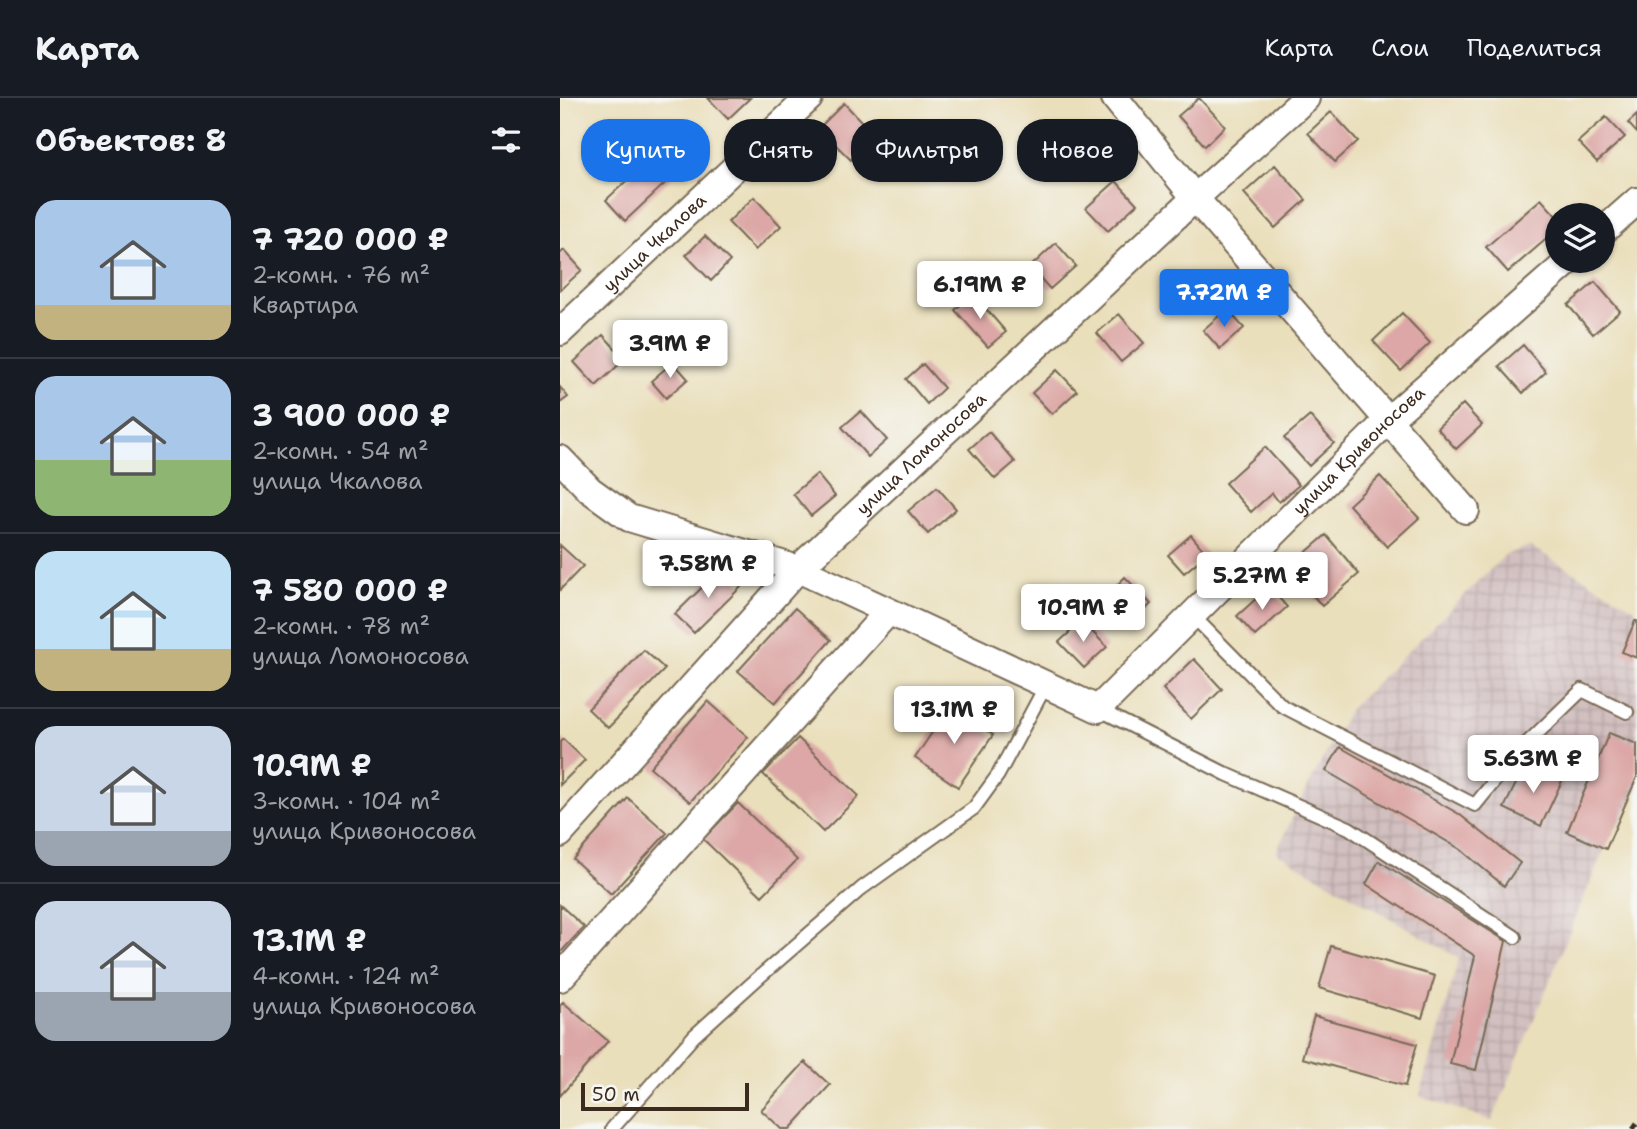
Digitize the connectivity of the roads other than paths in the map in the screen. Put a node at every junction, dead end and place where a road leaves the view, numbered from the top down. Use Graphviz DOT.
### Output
graph roads {
  1 [pos="809,98"];
  2 [pos="1115,98"];
  3 [pos="1306,98"];
  4 [pos="1195,198"];
  5 [pos="1637,201"];
  6 [pos="1615,220"];
  7 [pos="1555,273"];
  8 [pos="560,332"];
  9 [pos="1388,420"];
  10 [pos="560,459"];
  11 [pos="1466,510"];
  12 [pos="798,569"];
  13 [pos="888,612"];
  14 [pos="1192,615"];
  15 [pos="1046,685"];
  16 [pos="1098,709"];
  17 [pos="1627,712"];
  18 [pos="560,834"];
  19 [pos="1515,937"];
  20 [pos="560,978"];
  21 [pos="612,1129"];
  1 -- 8 [label="street, улица Чкалова"];
  2 -- 4 [label="street"];
  3 -- 4 [label="street, улица Ломоносова"];
  4 -- 9 [label="street"];
  4 -- 12 [label="street, улица Ломоносова"];
  5 -- 6 [label="street"];
  7 -- 9 [label="street, улица Кривоносова"];
  9 -- 11 [label="street"];
  9 -- 14 [label="street, улица Кривоносова"];
  10 -- 12 [label="street"];
  12 -- 13 [label="street"];
  12 -- 18 [label="street, улица Ломоносова"];
  13 -- 15 [label="street"];
  13 -- 20 [label="street"];
  14 -- 16 [label="street, улица Кривоносова"];
  14 -- 17 [label="lane"];
  15 -- 16 [label="street"];
  15 -- 21 [label="lane"];
  16 -- 19 [label="lane"];
}
